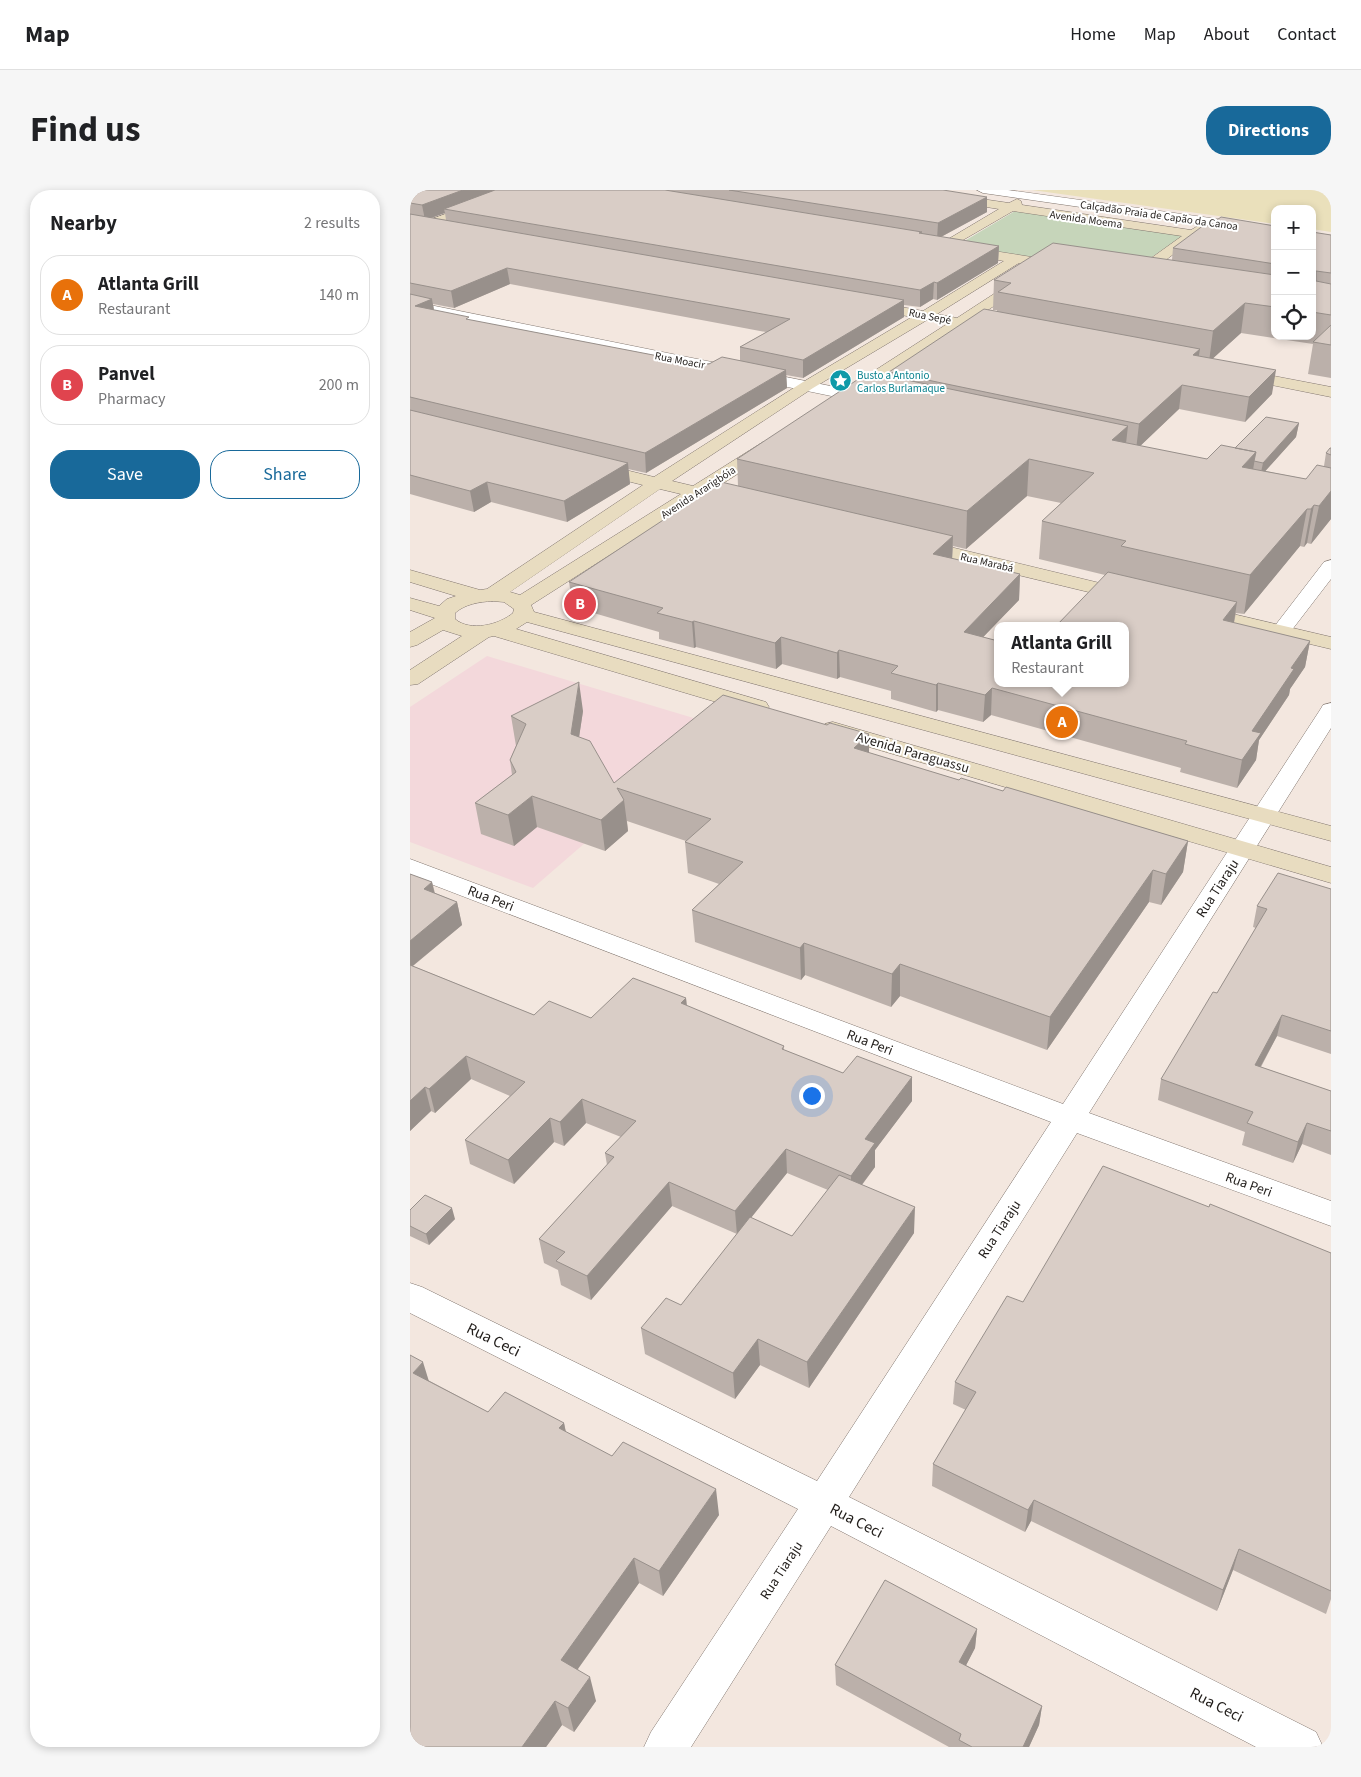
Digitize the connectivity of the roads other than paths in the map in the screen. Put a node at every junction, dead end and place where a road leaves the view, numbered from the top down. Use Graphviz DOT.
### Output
graph roads {
  1 [pos="522,190"];
  2 [pos="897,190"];
  3 [pos="970,190"];
  4 [pos="983,190"];
  5 [pos="1024,198"];
  6 [pos="1011,207"];
  7 [pos="410,223"];
  8 [pos="1206,224"];
  9 [pos="425,226"];
  10 [pos="410,231"];
  11 [pos="455,231"];
  12 [pos="1271,231"];
  13 [pos="1271,232"];
  14 [pos="1192,234"];
  15 [pos="1271,245"];
  16 [pos="1016,259"];
  17 [pos="1050,264"];
  18 [pos="1078,268"];
  19 [pos="1152,280"];
  20 [pos="858,303"];
  21 [pos="410,305"];
  22 [pos="926,315"];
  23 [pos="962,322"];
  24 [pos="1010,332"];
  25 [pos="1224,372"];
  26 [pos="808,386"];
  27 [pos="1331,392"];
  28 [pos="848,394"];
  29 [pos="887,402"];
  30 [pos="833,404"];
  31 [pos="785,436"];
  32 [pos="572,462"];
  33 [pos="657,483"];
  34 [pos="698,493"];
  35 [pos="756,507"];
  36 [pos="902,541"];
  37 [pos="1331,566"];
  38 [pos="410,576"];
  39 [pos="485,595"];
  40 [pos="1145,599"];
  41 [pos="410,604"];
  42 [pos="1184,608"];
  43 [pos="522,609"];
  44 [pos="445,617"];
  45 [pos="489,631"];
  46 [pos="1281,632"];
  47 [pos="410,641"];
  48 [pos="1331,643"];
  49 [pos="410,679"];
  50 [pos="1331,710"];
  51 [pos="783,714"];
  52 [pos="811,722"];
  53 [pos="1264,815"];
  54 [pos="1331,834"];
  55 [pos="1242,849"];
  56 [pos="410,867"];
  57 [pos="1331,875"];
  58 [pos="1070,1118"];
  59 [pos="1331,1214"];
  60 [pos="410,1297"];
  61 [pos="824,1503"];
  62 [pos="666,1747"];
  63 [pos="1301,1747"];
  1 -- 9 [label="street"];
  2 -- 6 [label="street, Avenida Moema"];
  3 -- 5 [label="street, Avenida Moema"];
  4 -- 12 [label="street, Calçadão Praia de Capão da Canoa"];
  5 -- 6 [label="street"];
  5 -- 8 [label="street, Avenida Moema"];
  6 -- 14 [label="street, Avenida Moema"];
  6 -- 16 [label="street"];
  7 -- 9 [label="street"];
  8 -- 13 [label="street, Avenida Moema"];
  8 -- 14 [label="street"];
  9 -- 10 [label="street"];
  9 -- 11 [label="street"];
  14 -- 15 [label="street, Avenida Moema"];
  14 -- 19 [label="street"];
  16 -- 17 [label="street"];
  16 -- 22 [label="street"];
  17 -- 18 [label="street"];
  17 -- 23 [label="street"];
  20 -- 22 [label="street, Rua Sepé"];
  21 -- 26 [label="street, Rua Moacir"];
  22 -- 23 [label="street, Rua Sepé"];
  22 -- 26 [label="street"];
  23 -- 24 [label="street, Rua Sepé"];
  23 -- 28 [label="street"];
  25 -- 27 [label="street"];
  26 -- 28 [label="street, Rua Moacir"];
  26 -- 33 [label="street"];
  28 -- 29 [label="street, Rua Moacir"];
  28 -- 30 [label="street"];
  31 -- 34 [label="street, Avenida Ararigbóia"];
  32 -- 33 [label="street"];
  33 -- 34 [label="street"];
  33 -- 39 [label="street"];
  34 -- 35 [label="street"];
  34 -- 43 [label="street, Avenida Ararigbóia"];
  36 -- 40 [label="street, Rua Marabá"];
  37 -- 46 [label="street"];
  38 -- 39 [label="street"];
  39 -- 43 [label="street"];
  39 -- 44 [label="street"];
  41 -- 44 [label="street"];
  42 -- 46 [label="street"];
  43 -- 45 [label="street, Avenida Ararigbóia"];
  43 -- 53 [label="street"];
  44 -- 45 [label="street"];
  44 -- 47 [label="street"];
  45 -- 49 [label="street, Avenida Ararigbóia"];
  45 -- 51 [label="street"];
  46 -- 48 [label="street"];
  50 -- 53 [label="street, Rua Tiaraju"];
  52 -- 55 [label="street, Avenida Paraguassu"];
  53 -- 54 [label="street"];
  53 -- 55 [label="street, Rua Tiaraju"];
  55 -- 57 [label="street, Avenida Paraguassu"];
  55 -- 58 [label="street, Rua Tiaraju"];
  56 -- 58 [label="street, Rua Peri"];
  58 -- 59 [label="street, Rua Peri"];
  58 -- 61 [label="street, Rua Tiaraju"];
  60 -- 61 [label="street, Rua Ceci"];
  61 -- 62 [label="street, Rua Tiaraju"];
  61 -- 63 [label="street, Rua Ceci"];
}
